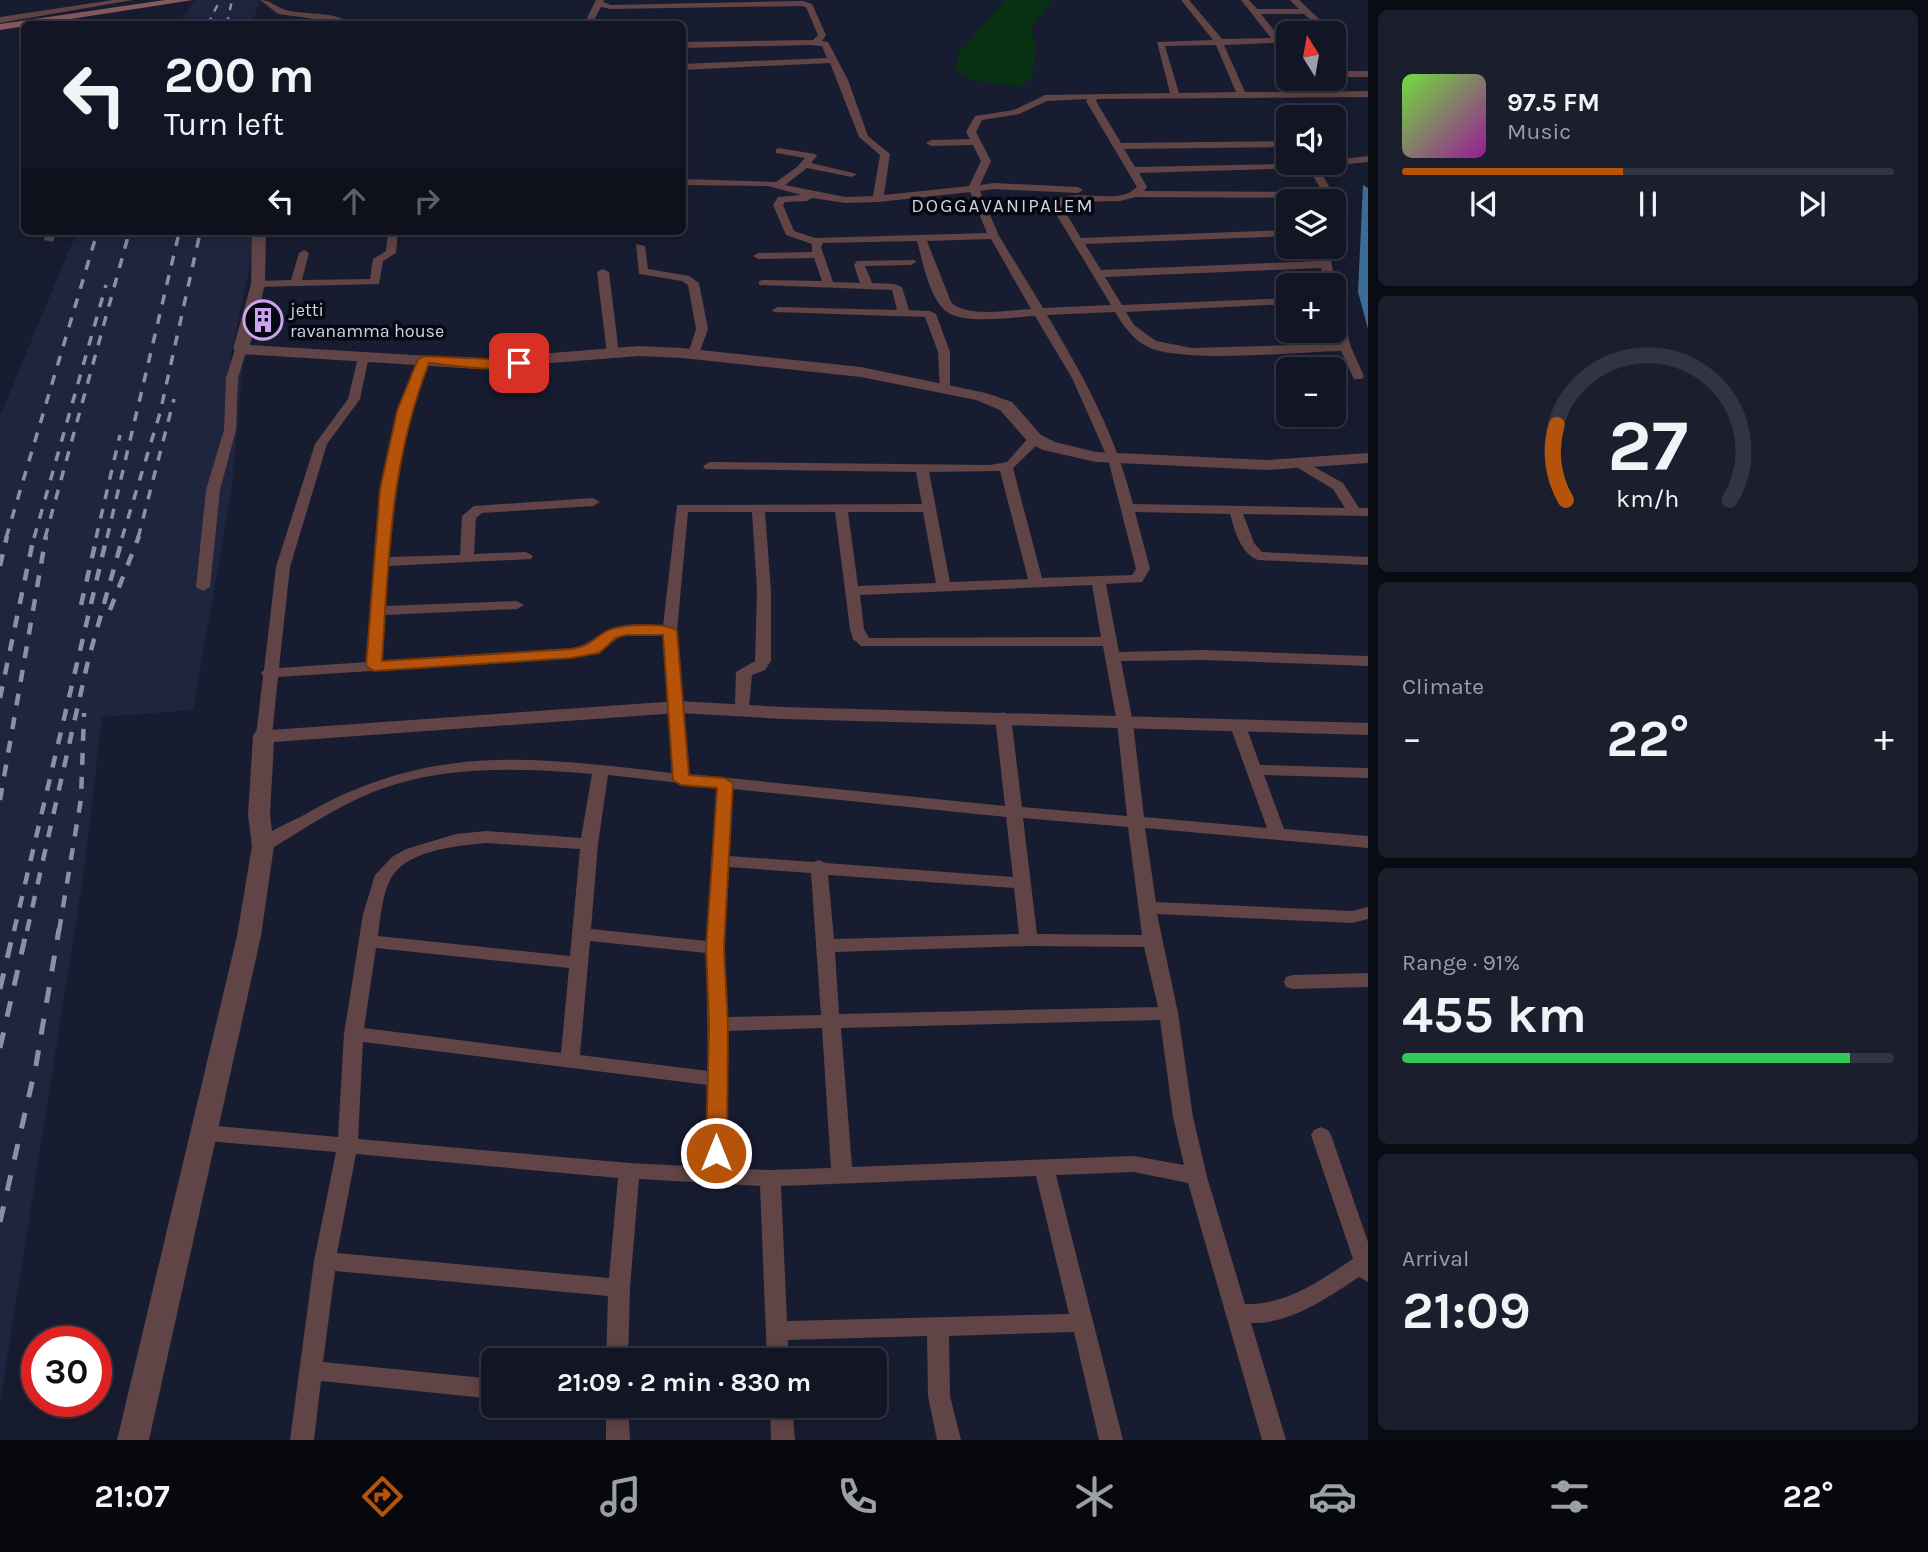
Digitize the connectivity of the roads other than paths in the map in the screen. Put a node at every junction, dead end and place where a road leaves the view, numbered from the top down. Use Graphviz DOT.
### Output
graph roads {
  1 [pos="128,0"];
  2 [pos="187,0"];
  3 [pos="264,0"];
  4 [pos="1185,0"];
  5 [pos="1245,0"];
  6 [pos="1294,0"];
  7 [pos="599,2"];
  8 [pos="1304,11"];
  9 [pos="1255,12"];
  10 [pos="299,14"];
  11 [pos="0,20"];
  12 [pos="42,21"];
  13 [pos="297,21"];
  14 [pos="341,21"];
  15 [pos="589,21"];
  16 [pos="1316,21"];
  17 [pos="21,24"];
  18 [pos="0,27"];
  19 [pos="1276,32"];
  20 [pos="1276,40"];
  21 [pos="816,42"];
  22 [pos="1219,42"];
  23 [pos="686,45"];
  24 [pos="834,60"];
  25 [pos="686,67"];
  26 [pos="1346,74"];
  27 [pos="1368,75"];
  28 [pos="1310,91"];
  29 [pos="1175,94"];
  30 [pos="1241,94"];
  31 [pos="1312,94"];
  32 [pos="1368,94"];
  33 [pos="1094,96"];
  34 [pos="975,142"];
  35 [pos="931,143"];
  36 [pos="1276,144"];
  37 [pos="1118,146"];
  38 [pos="779,151"];
  39 [pos="1368,159"];
  40 [pos="1346,161"];
  41 [pos="805,165"];
  42 [pos="1276,165"];
  43 [pos="1133,170"];
  44 [pos="852,173"];
  45 [pos="686,182"];
  46 [pos="778,185"];
  47 [pos="974,187"];
  48 [pos="1136,194"];
  49 [pos="816,196"];
  50 [pos="1276,197"];
  51 [pos="878,200"];
  52 [pos="1276,233"];
  53 [pos="259,235"];
  54 [pos="393,235"];
  55 [pos="994,236"];
  56 [pos="921,238"];
  57 [pos="1078,241"];
  58 [pos="817,242"];
  59 [pos="640,246"];
  60 [pos="304,253"];
  61 [pos="758,256"];
  62 [pos="819,256"];
  63 [pos="1326,259"];
  64 [pos="911,262"];
  65 [pos="1327,264"];
  66 [pos="603,272"];
  67 [pos="1328,273"];
  68 [pos="1097,274"];
  69 [pos="763,283"];
  70 [pos="258,284"];
  71 [pos="295,284"];
  72 [pos="828,284"];
  73 [pos="867,285"];
  74 [pos="1276,301"];
  75 [pos="1118,308"];
  76 [pos="778,310"];
  77 [pos="903,312"];
  78 [pos="1039,312"];
  79 [pos="1344,343"];
  80 [pos="1345,347"];
  81 [pos="241,349"];
  82 [pos="613,354"];
  83 [pos="694,354"];
  84 [pos="363,356"];
  85 [pos="424,359"];
  86 [pos="1358,376"];
  87 [pos="944,388"];
  88 [pos="1035,439"];
  89 [pos="1368,458"];
  90 [pos="1115,459"];
  91 [pos="1300,463"];
  92 [pos="710,466"];
  93 [pos="1006,467"];
  94 [pos="922,470"];
  95 [pos="593,502"];
  96 [pos="758,508"];
  97 [pos="1128,508"];
  98 [pos="841,509"];
  99 [pos="928,509"];
  100 [pos="1235,510"];
  101 [pos="1362,512"];
  102 [pos="526,556"];
  103 [pos="467,558"];
  104 [pos="1368,561"];
  105 [pos="381,562"];
  106 [pos="1098,580"];
  107 [pos="1036,583"];
  108 [pos="203,587"];
  109 [pos="944,587"];
  110 [pos="852,591"];
  111 [pos="517,605"];
  112 [pos="380,611"];
  113 [pos="670,631"];
  114 [pos="1111,649"];
  115 [pos="1368,661"];
  116 [pos="374,666"];
  117 [pos="269,673"];
  118 [pos="743,703"];
  119 [pos="678,707"];
  120 [pos="1003,717"];
  121 [pos="1124,719"];
  122 [pos="1368,721"];
  123 [pos="1238,726"];
  124 [pos="1368,729"];
  125 [pos="264,736"];
  126 [pos="1256,770"];
  127 [pos="600,772"];
  128 [pos="1368,773"];
  129 [pos="681,780"];
  130 [pos="725,783"];
  131 [pos="1014,813"];
  132 [pos="1136,821"];
  133 [pos="1277,834"];
  134 [pos="1368,842"];
  135 [pos="589,844"];
  136 [pos="263,846"];
  137 [pos="719,860"];
  138 [pos="819,866"];
  139 [pos="1022,883"];
  140 [pos="1147,908"];
  141 [pos="1368,913"];
  142 [pos="582,933"];
  143 [pos="1029,940"];
  144 [pos="368,941"];
  145 [pos="1152,941"];
  146 [pos="825,946"];
  147 [pos="715,948"];
  148 [pos="578,962"];
  149 [pos="1368,980"];
  150 [pos="1293,982"];
  151 [pos="1169,1013"];
  152 [pos="831,1022"];
  153 [pos="718,1024"];
  154 [pos="354,1034"];
  155 [pos="570,1061"];
  156 [pos="716,1079"];
  157 [pos="206,1133"];
  158 [pos="1321,1135"];
  159 [pos="348,1145"];
  160 [pos="1044,1167"];
  161 [pos="629,1171"];
  162 [pos="842,1175"];
  163 [pos="717,1177"];
  164 [pos="1197,1177"];
  165 [pos="770,1178"];
  166 [pos="325,1261"];
  167 [pos="1367,1266"];
  168 [pos="619,1288"];
  169 [pos="1238,1314"];
  170 [pos="1080,1324"];
  171 [pos="938,1328"];
  172 [pos="776,1331"];
  173 [pos="617,1348"];
  174 [pos="777,1348"];
  175 [pos="311,1370"];
  176 [pos="481,1388"];
  177 [pos="617,1418"];
  178 [pos="782,1418"];
  179 [pos="133,1440"];
  180 [pos="302,1440"];
  181 [pos="618,1440"];
  182 [pos="783,1440"];
  183 [pos="949,1440"];
  184 [pos="1111,1440"];
  185 [pos="1274,1440"];
  1 -- 11 [label="street"];
  2 -- 12 [label="main road"];
  3 -- 10 [label="street"];
  4 -- 22 [label="street"];
  5 -- 9 [label="street"];
  6 -- 8 [label="street"];
  7 -- 15 [label="street"];
  7 -- 21 [label="street"];
  8 -- 9 [label="street"];
  8 -- 16 [label="street"];
  9 -- 19 [label="street"];
  10 -- 13 [label="street"];
  10 -- 14 [label="street"];
  17 -- 18 [label="main road"];
  20 -- 22 [label="street"];
  21 -- 23 [label="street"];
  21 -- 24 [label="street"];
  22 -- 29 [label="street"];
  22 -- 30 [label="street"];
  24 -- 25 [label="street"];
  24 -- 51 [label="street"];
  26 -- 27 [label="street"];
  28 -- 31 [label="street"];
  29 -- 30 [label="street"];
  29 -- 33 [label="street"];
  30 -- 31 [label="street"];
  31 -- 32 [label="street"];
  33 -- 34 [label="street"];
  33 -- 37 [label="street"];
  34 -- 35 [label="street"];
  34 -- 47 [label="street"];
  36 -- 37 [label="street"];
  37 -- 43 [label="street"];
  38 -- 41 [label="street"];
  39 -- 40 [label="street"];
  41 -- 44 [label="street"];
  41 -- 46 [label="street"];
  42 -- 43 [label="street"];
  43 -- 48 [label="street"];
  45 -- 46 [label="street"];
  46 -- 49 [label="street"];
  47 -- 48 [label="street"];
  47 -- 51 [label="street"];
  47 -- 55 [label="street"];
  48 -- 50 [label="street"];
  48 -- 57 [label="street"];
  49 -- 51 [label="street"];
  49 -- 58 [label="street"];
  52 -- 57 [label="street"];
  53 -- 70 [label="street"];
  54 -- 71 [label="street"];
  55 -- 56 [label="street"];
  55 -- 78 [label="street"];
  56 -- 58 [label="street"];
  56 -- 78 [label="street"];
  57 -- 68 [label="street"];
  58 -- 62 [label="street"];
  59 -- 83 [label="street"];
  60 -- 71 [label="street"];
  61 -- 62 [label="street"];
  62 -- 72 [label="street"];
  63 -- 65 [label="street"];
  64 -- 73 [label="street"];
  65 -- 67 [label="street"];
  65 -- 68 [label="street"];
  66 -- 82 [label="street"];
  68 -- 75 [label="street"];
  69 -- 72 [label="street"];
  70 -- 71 [label="street"];
  70 -- 81 [label="street"];
  72 -- 73 [label="street"];
  73 -- 77 [label="street"];
  74 -- 75 [label="street"];
  75 -- 78 [label="street"];
  75 -- 80 [label="street"];
  76 -- 77 [label="street"];
  77 -- 87 [label="street"];
  78 -- 90 [label="street"];
  79 -- 80 [label="street"];
  80 -- 86 [label="street"];
  81 -- 84 [label="street"];
  81 -- 108 [label="street"];
  82 -- 83 [label="street"];
  82 -- 85 [label="street"];
  83 -- 87 [label="street"];
  84 -- 85 [label="street"];
  84 -- 117 [label="street"];
  85 -- 105 [label="street"];
  87 -- 88 [label="street"];
  88 -- 90 [label="street"];
  88 -- 93 [label="street"];
  89 -- 91 [label="street"];
  90 -- 91 [label="street"];
  90 -- 97 [label="street"];
  91 -- 101 [label="street"];
  92 -- 94 [label="street"];
  93 -- 94 [label="street"];
  93 -- 107 [label="street"];
  94 -- 99 [label="street"];
  95 -- 103 [label="street"];
  96 -- 98 [label="street"];
  96 -- 113 [label="street"];
  96 -- 118 [label="street"];
  97 -- 100 [label="street"];
  97 -- 106 [label="street"];
  98 -- 99 [label="street"];
  98 -- 110 [label="street"];
  99 -- 109 [label="street"];
  100 -- 101 [label="street"];
  100 -- 104 [label="street"];
  102 -- 103 [label="street"];
  103 -- 105 [label="street"];
  105 -- 112 [label="street"];
  106 -- 107 [label="street"];
  106 -- 114 [label="street"];
  107 -- 109 [label="street"];
  109 -- 110 [label="street"];
  110 -- 114 [label="street"];
  111 -- 112 [label="street"];
  112 -- 116 [label="street"];
  113 -- 116 [label="street"];
  113 -- 119 [label="street"];
  114 -- 115 [label="street"];
  114 -- 121 [label="street"];
  116 -- 117 [label="street"];
  117 -- 125 [label="street"];
  118 -- 119 [label="street"];
  118 -- 121 [label="street"];
  119 -- 120 [label="street"];
  119 -- 125 [label="street"];
  119 -- 129 [label="street"];
  120 -- 121 [label="street"];
  120 -- 131 [label="street"];
  121 -- 122 [label="street"];
  121 -- 123 [label="street"];
  121 -- 132 [label="street"];
  123 -- 124 [label="street"];
  123 -- 126 [label="street"];
  125 -- 136 [label="street"];
  126 -- 128 [label="street"];
  126 -- 133 [label="street"];
  127 -- 129 [label="street"];
  127 -- 135 [label="street"];
  127 -- 136 [label="street"];
  129 -- 130 [label="street"];
  130 -- 131 [label="street"];
  130 -- 137 [label="street"];
  131 -- 132 [label="street"];
  131 -- 139 [label="street"];
  132 -- 133 [label="street"];
  132 -- 140 [label="street"];
  133 -- 134 [label="street"];
  135 -- 142 [label="street"];
  135 -- 144 [label="street"];
  136 -- 157 [label="street"];
  137 -- 138 [label="street"];
  137 -- 147 [label="street"];
  138 -- 139 [label="street"];
  138 -- 146 [label="street"];
  139 -- 143 [label="street"];
  140 -- 141 [label="street"];
  140 -- 145 [label="street"];
  142 -- 147 [label="street"];
  142 -- 148 [label="street"];
  143 -- 145 [label="street"];
  143 -- 146 [label="street"];
  144 -- 148 [label="street"];
  144 -- 154 [label="street"];
  145 -- 151 [label="street"];
  146 -- 152 [label="street"];
  147 -- 153 [label="street"];
  148 -- 155 [label="street"];
  149 -- 150 [label="street"];
  151 -- 152 [label="street"];
  151 -- 164 [label="street"];
  152 -- 153 [label="street"];
  152 -- 162 [label="street"];
  153 -- 156 [label="street"];
  154 -- 155 [label="street"];
  154 -- 159 [label="street"];
  155 -- 156 [label="street"];
  156 -- 163 [label="street"];
  157 -- 159 [label="street"];
  157 -- 179 [label="street"];
  158 -- 167 [label="street"];
  159 -- 161 [label="street"];
  159 -- 166 [label="street"];
  160 -- 162 [label="street"];
  160 -- 164 [label="street"];
  160 -- 170 [label="street"];
  161 -- 163 [label="street"];
  161 -- 168 [label="street"];
  162 -- 165 [label="street"];
  163 -- 165 [label="street"];
  164 -- 169 [label="street"];
  165 -- 172 [label="street"];
  166 -- 168 [label="street"];
  166 -- 175 [label="street"];
  167 -- 169 [label="street"];
  168 -- 173 [label="street"];
  169 -- 185 [label="street"];
  170 -- 171 [label="street"];
  170 -- 184 [label="street"];
  171 -- 172 [label="street"];
  171 -- 183 [label="street"];
  172 -- 174 [label="street"];
  175 -- 176 [label="street"];
  175 -- 180 [label="street"];
  177 -- 181 [label="street"];
  178 -- 182 [label="street"];
}
